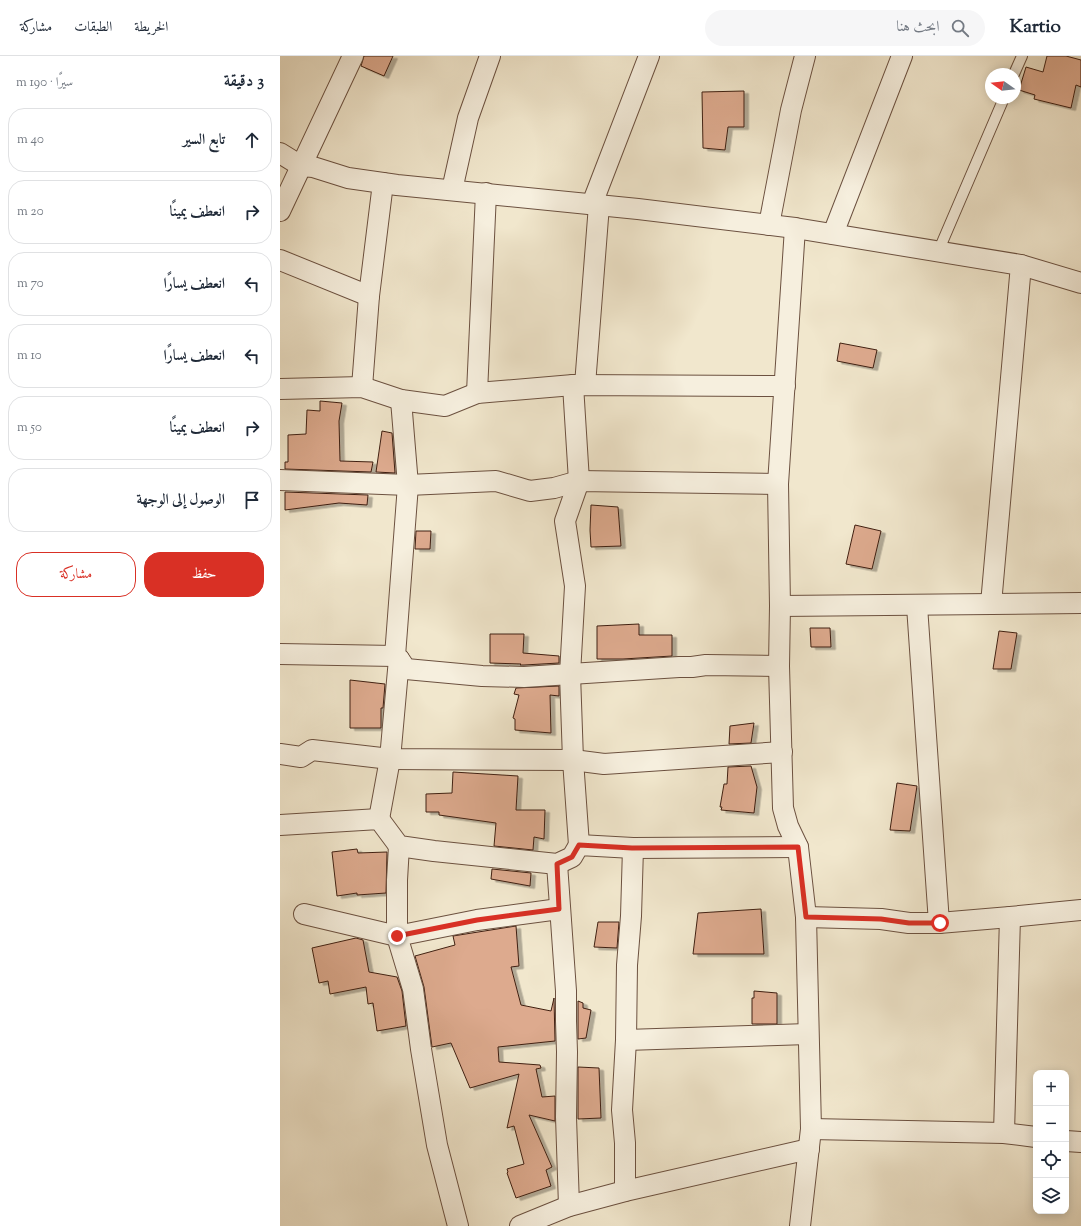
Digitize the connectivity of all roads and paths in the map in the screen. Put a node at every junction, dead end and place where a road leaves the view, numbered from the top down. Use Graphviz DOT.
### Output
graph roads {
  1 [pos="353,56"];
  2 [pos="490,56"];
  3 [pos="649,56"];
  4 [pos="805,56"];
  5 [pos="902,56"];
  6 [pos="1022,56"];
  7 [pos="1017,68"];
  8 [pos="1001,104"];
  9 [pos="280,153"];
  10 [pos="301,166"];
  11 [pos="383,183"];
  12 [pos="452,190"];
  13 [pos="486,193"];
  14 [pos="596,204"];
  15 [pos="280,211"];
  16 [pos="769,225"];
  17 [pos="795,228"];
  18 [pos="833,234"];
  19 [pos="938,252"];
  20 [pos="280,260"];
  21 [pos="1021,265"];
  22 [pos="1081,283"];
  23 [pos="369,296"];
  24 [pos="579,385"];
  25 [pos="785,386"];
  26 [pos="362,387"];
  27 [pos="280,389"];
  28 [pos="477,393"];
  29 [pos="401,400"];
  30 [pos="280,480"];
  31 [pos="579,481"];
  32 [pos="778,484"];
  33 [pos="408,485"];
  34 [pos="1081,603"];
  35 [pos="991,604"];
  36 [pos="780,606"];
  37 [pos="917,606"];
  38 [pos="280,654"];
  39 [pos="397,657"];
  40 [pos="779,666"];
  41 [pos="570,674"];
  42 [pos="782,752"];
  43 [pos="280,754"];
  44 [pos="390,759"];
  45 [pos="573,760"];
  46 [pos="379,818"];
  47 [pos="280,825"];
  48 [pos="579,845"];
  49 [pos="399,846"];
  50 [pos="798,847"];
  51 [pos="632,848"];
  52 [pos="557,864"];
  53 [pos="559,909"];
  54 [pos="1081,910"];
  55 [pos="304,914"];
  56 [pos="806,917"];
  57 [pos="1010,917"];
  58 [pos="940,923"];
  59 [pos="397,936"];
  60 [pos="808,1034"];
  61 [pos="626,1040"];
  62 [pos="811,1129"];
  63 [pos="1004,1133"];
  64 [pos="1033,1137"];
  65 [pos="1069,1141"];
  66 [pos="1081,1142"];
  67 [pos="809,1148"];
  68 [pos="625,1191"];
  69 [pos="569,1206"];
  70 [pos="458,1226"];
  71 [pos="520,1226"];
  72 [pos="800,1226"];
  1 -- 10 [label="street"];
  2 -- 12 [label="street"];
  3 -- 14 [label="street"];
  4 -- 16 [label="street"];
  5 -- 18 [label="street"];
  6 -- 7 [label="lane"];
  8 -- 19 [label="lane"];
  9 -- 10 [label="street"];
  10 -- 11 [label="street"];
  10 -- 15 [label="street"];
  11 -- 12 [label="street"];
  11 -- 23 [label="street"];
  12 -- 13 [label="street"];
  13 -- 14 [label="street"];
  13 -- 28 [label="street"];
  14 -- 16 [label="street"];
  14 -- 24 [label="street"];
  16 -- 17 [label="street"];
  17 -- 18 [label="street"];
  17 -- 25 [label="street"];
  18 -- 19 [label="street"];
  19 -- 21 [label="street"];
  20 -- 23 [label="street"];
  21 -- 22 [label="street"];
  21 -- 35 [label="street"];
  23 -- 26 [label="street"];
  24 -- 25 [label="street"];
  24 -- 28 [label="street"];
  24 -- 31 [label="street"];
  25 -- 32 [label="street"];
  26 -- 27 [label="street"];
  26 -- 29 [label="street"];
  28 -- 29 [label="street"];
  29 -- 33 [label="street"];
  30 -- 33 [label="street"];
  31 -- 32 [label="street"];
  31 -- 33 [label="street"];
  31 -- 41 [label="street"];
  32 -- 36 [label="street"];
  33 -- 39 [label="street"];
  34 -- 35 [label="street"];
  35 -- 37 [label="street"];
  36 -- 37 [label="street"];
  36 -- 40 [label="street"];
  37 -- 58 [label="street"];
  38 -- 39 [label="street"];
  39 -- 41 [label="street"];
  39 -- 44 [label="street"];
  40 -- 41 [label="street"];
  40 -- 42 [label="street"];
  41 -- 45 [label="street"];
  42 -- 45 [label="street"];
  42 -- 50 [label="street"];
  43 -- 44 [label="street"];
  44 -- 45 [label="street"];
  44 -- 46 [label="street"];
  45 -- 48 [label="street"];
  46 -- 47 [label="street"];
  46 -- 49 [label="street"];
  48 -- 51 [label="street"];
  48 -- 52 [label="street"];
  49 -- 52 [label="street"];
  49 -- 59 [label="street"];
  50 -- 51 [label="street"];
  50 -- 56 [label="street"];
  51 -- 61 [label="street"];
  52 -- 53 [label="street"];
  53 -- 59 [label="street"];
  53 -- 69 [label="street"];
  54 -- 57 [label="street"];
  55 -- 59 [label="street"];
  56 -- 58 [label="street"];
  56 -- 60 [label="street"];
  57 -- 58 [label="street"];
  57 -- 63 [label="street"];
  59 -- 70 [label="street"];
  60 -- 61 [label="street"];
  60 -- 62 [label="street"];
  61 -- 68 [label="street"];
  62 -- 63 [label="street"];
  62 -- 67 [label="street"];
  63 -- 64 [label="street"];
  65 -- 66 [label="street"];
  67 -- 68 [label="street"];
  67 -- 72 [label="street"];
  68 -- 69 [label="street"];
  69 -- 71 [label="street"];
}
